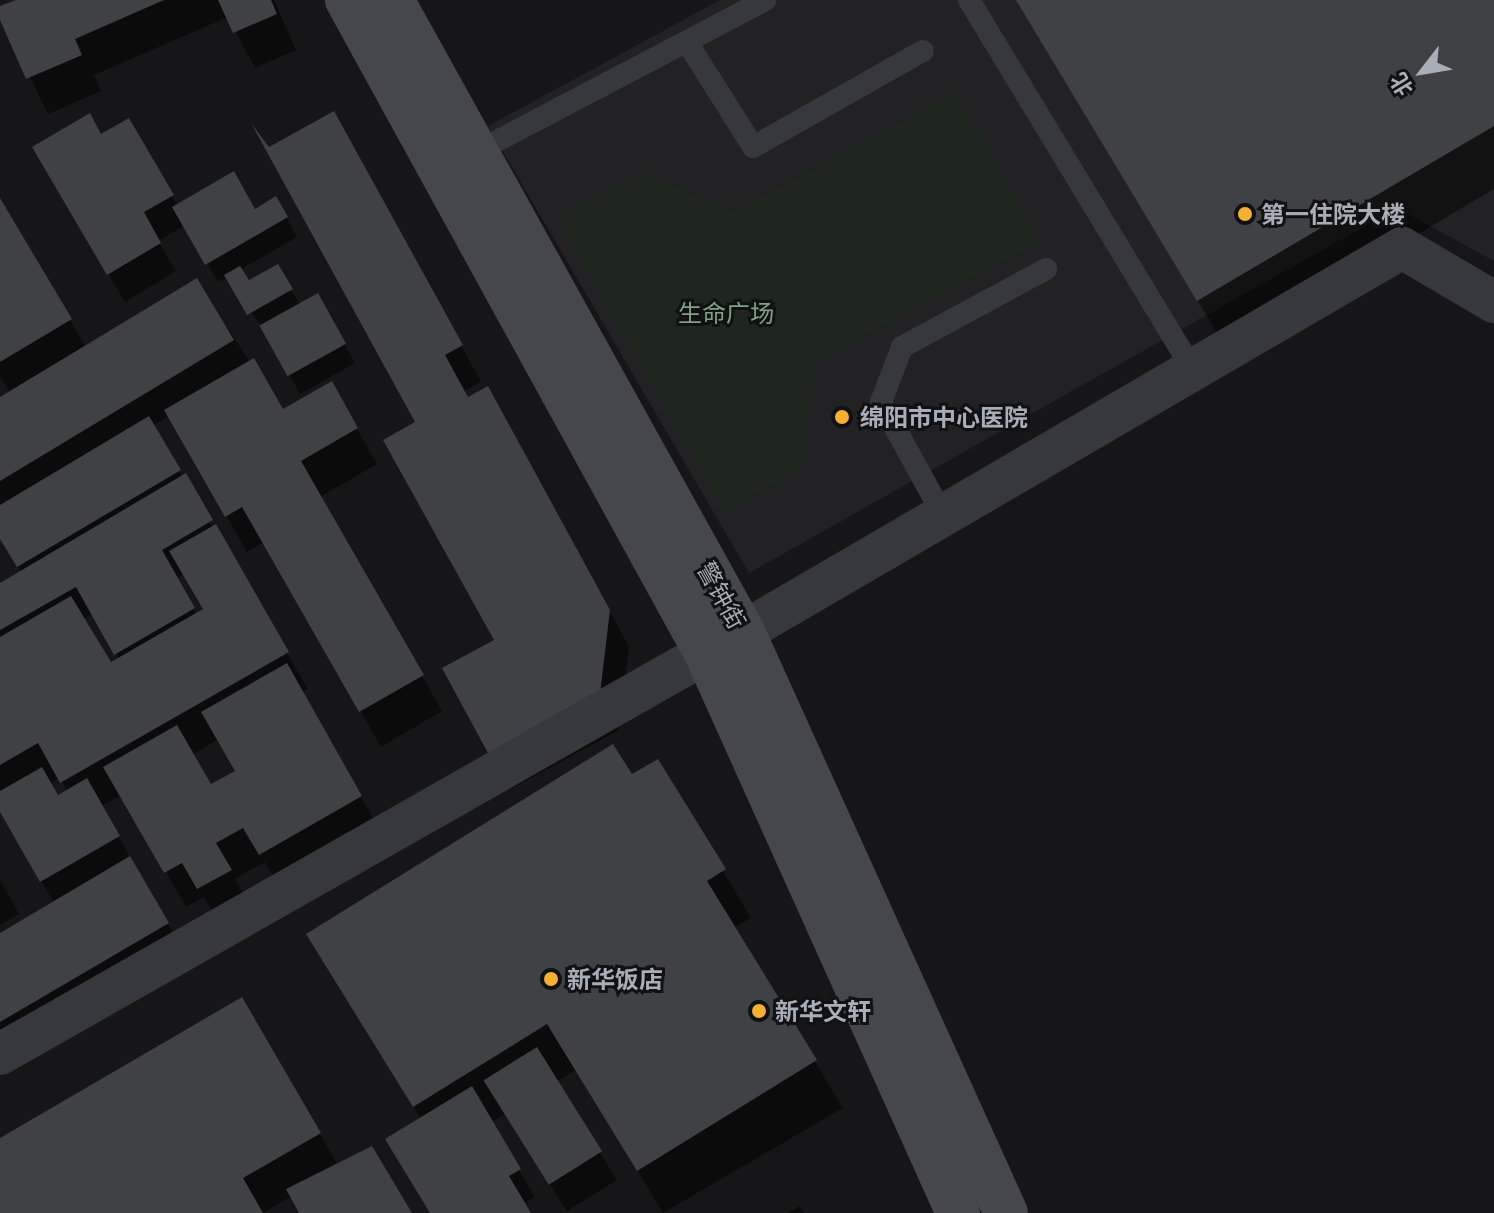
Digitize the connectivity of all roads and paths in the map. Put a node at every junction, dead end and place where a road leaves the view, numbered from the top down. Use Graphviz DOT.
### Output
graph roads {
  1 [pos="347,0"];
  2 [pos="392,0"];
  3 [pos="766,0"];
  4 [pos="969,0"];
  5 [pos="687,42"];
  6 [pos="923,51"];
  7 [pos="476,152"];
  8 [pos="1046,269"];
  9 [pos="1494,302"];
  10 [pos="1193,370"];
  11 [pos="943,515"];
  12 [pos="743,632"];
  13 [pos="706,653"];
  14 [pos="0,1054"];
  15 [pos="958,1213"];
  16 [pos="1006,1213"];
  1 -- 13 [label="main road, 警钟街"];
  2 -- 7 [label="main road, 警钟街"];
  3 -- 5 [label="lane"];
  4 -- 10 [label="lane"];
  5 -- 6 [label="lane"];
  5 -- 7 [label="lane"];
  7 -- 12 [label="main road, 警钟街"];
  8 -- 11 [label="lane"];
  9 -- 10 [label="street"];
  10 -- 11 [label="street"];
  11 -- 12 [label="street"];
  12 -- 16 [label="main road, 警钟街"];
  13 -- 14 [label="street"];
  13 -- 15 [label="main road, 警钟街"];
}
